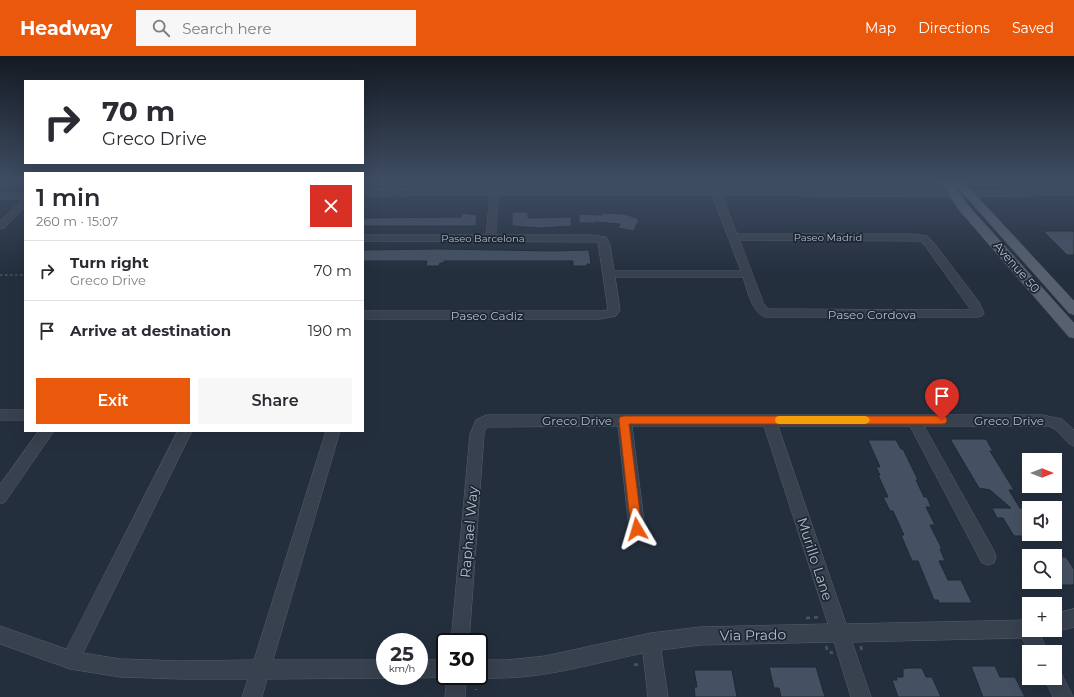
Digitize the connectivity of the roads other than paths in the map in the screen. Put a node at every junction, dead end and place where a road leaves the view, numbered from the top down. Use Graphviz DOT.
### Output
graph roads {
  1 [pos="15,212"];
  2 [pos="493,212"];
  3 [pos="724,212"];
  4 [pos="974,212"];
  5 [pos="980,212"];
  6 [pos="0,226"];
  7 [pos="734,237"];
  8 [pos="364,238"];
  9 [pos="491,238"];
  10 [pos="990,238"];
  11 [pos="609,274"];
  12 [pos="748,274"];
  13 [pos="1070,306"];
  14 [pos="978,312"];
  15 [pos="364,315"];
  16 [pos="1074,324"];
  17 [pos="1074,333"];
  18 [pos="0,415"];
  19 [pos="24,415"];
  20 [pos="624,420"];
  21 [pos="769,420"];
  22 [pos="914,420"];
  23 [pos="481,423"];
  24 [pos="46,432"];
  25 [pos="184,432"];
  26 [pos="333,432"];
  27 [pos="1074,440"];
  28 [pos="0,497"];
  29 [pos="637,529"];
  30 [pos="988,557"];
  31 [pos="1074,618"];
  32 [pos="1062,621"];
  33 [pos="1022,629"];
  34 [pos="461,633"];
  35 [pos="840,634"];
  36 [pos="0,635"];
  37 [pos="651,642"];
  38 [pos="70,660"];
  39 [pos="260,669"];
  40 [pos="376,669"];
  41 [pos="488,669"];
  42 [pos="456,685"];
  43 [pos="1057,685"];
  44 [pos="252,697"];
  45 [pos="455,697"];
  46 [pos="658,697"];
  47 [pos="861,697"];
  48 [pos="1063,697"];
  1 -- 6 [label="street"];
  2 -- 9 [label="street"];
  3 -- 7 [label="street"];
  4 -- 10 [label="main road, Avenue 50"];
  5 -- 13 [label="main road, Avenue 50"];
  7 -- 12 [label="street"];
  7 -- 14 [label="street, Paseo Madrid"];
  8 -- 9 [label="street, Paseo Barcelona"];
  9 -- 11 [label="street, Paseo Barcelona"];
  10 -- 13 [label="main road"];
  10 -- 17 [label="main road, Avenue 50"];
  11 -- 12 [label="street"];
  11 -- 15 [label="street, Paseo Cadiz"];
  12 -- 14 [label="street, Paseo Cordova"];
  13 -- 16 [label="main road"];
  18 -- 19 [label="street"];
  20 -- 21 [label="street, Greco Drive"];
  20 -- 23 [label="street, Greco Drive"];
  20 -- 29 [label="street"];
  21 -- 22 [label="street, Greco Drive"];
  21 -- 35 [label="street, Murillo Lane"];
  22 -- 27 [label="street, Greco Drive"];
  22 -- 30 [label="street"];
  23 -- 34 [label="street, Raphael Way"];
  24 -- 28 [label="street"];
  25 -- 38 [label="street"];
  26 -- 39 [label="street"];
  31 -- 32 [label="street"];
  33 -- 35 [label="street, Via Prado"];
  35 -- 37 [label="street, Via Prado"];
  35 -- 47 [label="street, Murillo Lane"];
  36 -- 38 [label="street"];
  37 -- 41 [label="street, Via Prado"];
  37 -- 46 [label="street"];
  38 -- 39 [label="street"];
  39 -- 40 [label="street"];
  39 -- 44 [label="street"];
  42 -- 45 [label="street"];
  43 -- 48 [label="street"];
}
